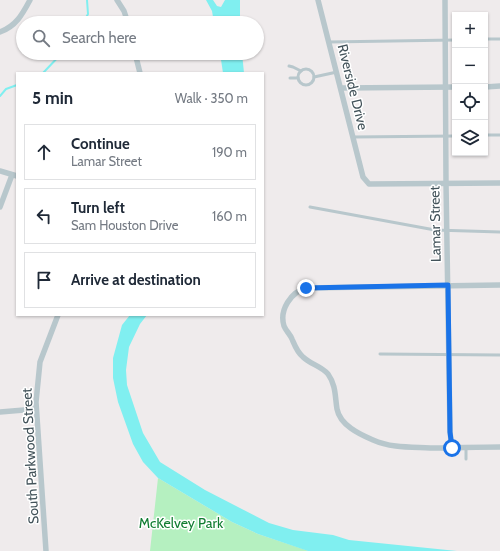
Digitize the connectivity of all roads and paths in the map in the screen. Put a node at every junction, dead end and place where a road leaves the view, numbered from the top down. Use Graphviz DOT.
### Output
graph roads {
  1 [pos="30,0"];
  2 [pos="117,0"];
  3 [pos="318,0"];
  4 [pos="445,0"];
  5 [pos="22,16"];
  6 [pos="126,16"];
  7 [pos="16,23"];
  8 [pos="0,32"];
  9 [pos="488,39"];
  10 [pos="500,39"];
  11 [pos="446,40"];
  12 [pos="452,40"];
  13 [pos="329,42"];
  14 [pos="137,60"];
  15 [pos="289,66"];
  16 [pos="301,71"];
  17 [pos="140,72"];
  18 [pos="337,72"];
  19 [pos="314,76"];
  20 [pos="290,78"];
  21 [pos="298,78"];
  22 [pos="500,86"];
  23 [pos="446,87"];
  24 [pos="452,87"];
  25 [pos="488,87"];
  26 [pos="341,88"];
  27 [pos="488,135"];
  28 [pos="500,135"];
  29 [pos="446,136"];
  30 [pos="452,136"];
  31 [pos="353,137"];
  32 [pos="0,171"];
  33 [pos="14,176"];
  34 [pos="500,182"];
  35 [pos="446,183"];
  36 [pos="0,207"];
  37 [pos="310,207"];
  38 [pos="447,231"];
  39 [pos="500,232"];
  40 [pos="448,285"];
  41 [pos="500,285"];
  42 [pos="58,316"];
  43 [pos="380,354"];
  44 [pos="449,355"];
  45 [pos="500,355"];
  46 [pos="36,409"];
  47 [pos="0,412"];
  48 [pos="500,447"];
  49 [pos="452,448"];
  50 [pos="466,448"];
  51 [pos="466,459"];
  52 [pos="46,551"];
  1 -- 5 [label="street"];
  2 -- 6 [label="street"];
  3 -- 13 [label="street, Riverside Drive"];
  4 -- 11 [label="street, Lamar Street"];
  7 -- 8 [label="street"];
  9 -- 10 [label="lane"];
  11 -- 12 [label="lane"];
  11 -- 13 [label="lane"];
  11 -- 23 [label="street, Lamar Street"];
  13 -- 18 [label="street, Riverside Drive"];
  14 -- 17 [label="street"];
  15 -- 16 [label="lane"];
  16 -- 19 [label="lane"];
  16 -- 21 [label="lane"];
  18 -- 19 [label="lane"];
  18 -- 26 [label="street, Riverside Drive"];
  19 -- 21 [label="lane"];
  20 -- 21 [label="lane"];
  22 -- 25 [label="street"];
  23 -- 24 [label="street"];
  23 -- 26 [label="street"];
  23 -- 29 [label="street, Lamar Street"];
  26 -- 31 [label="street, Riverside Drive"];
  27 -- 28 [label="lane"];
  29 -- 30 [label="lane"];
  29 -- 31 [label="lane"];
  29 -- 35 [label="street, Lamar Street"];
  31 -- 35 [label="street, Riverside Drive"];
  32 -- 33 [label="street"];
  33 -- 36 [label="street"];
  34 -- 35 [label="street"];
  35 -- 38 [label="street, Lamar Street"];
  37 -- 38 [label="lane"];
  38 -- 39 [label="lane"];
  38 -- 40 [label="street, Lamar Street"];
  40 -- 41 [label="street"];
  40 -- 44 [label="street, Lamar Street"];
  40 -- 49 [label="street"];
  42 -- 46 [label="street, South Parkwood Street"];
  43 -- 44 [label="lane"];
  44 -- 45 [label="lane"];
  44 -- 49 [label="street, Lamar Street"];
  46 -- 47 [label="street"];
  46 -- 52 [label="street, South Parkwood Street"];
  48 -- 50 [label="street"];
  49 -- 50 [label="street"];
  50 -- 51 [label="lane"];
}
